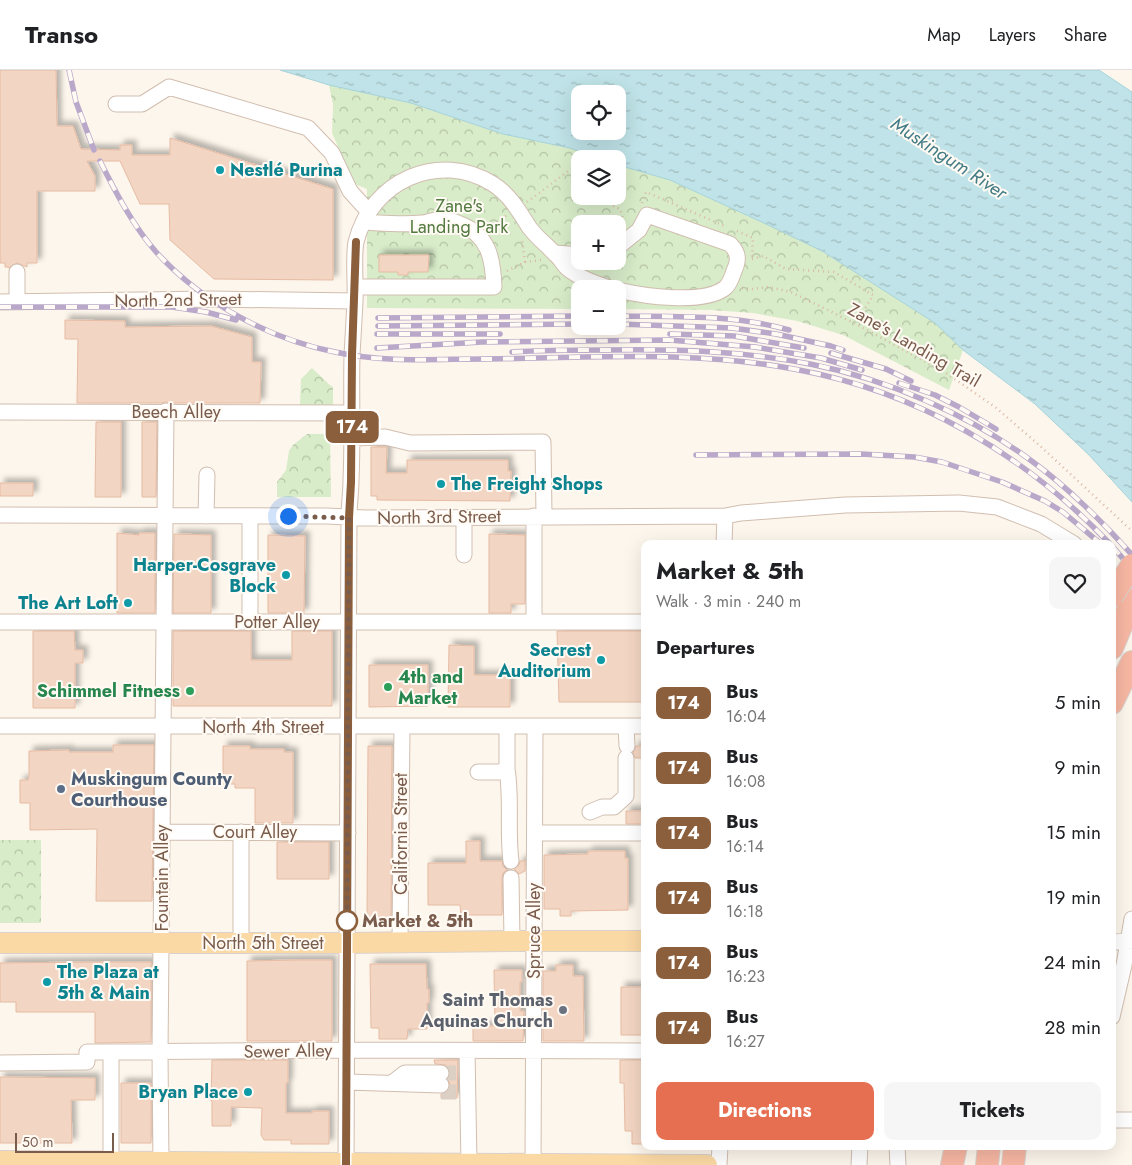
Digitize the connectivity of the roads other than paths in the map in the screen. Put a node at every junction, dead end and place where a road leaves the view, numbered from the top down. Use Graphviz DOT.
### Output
graph roads {
  1 [pos="116,104"];
  2 [pos="366,217"];
  3 [pos="626,241"];
  4 [pos="555,253"];
  5 [pos="571,254"];
  6 [pos="17,272"];
  7 [pos="588,280"];
  8 [pos="626,292"];
  9 [pos="355,294"];
  10 [pos="0,302"];
  11 [pos="18,302"];
  12 [pos="166,411"];
  13 [pos="0,412"];
  14 [pos="352,413"];
  15 [pos="352,438"];
  16 [pos="207,475"];
  17 [pos="0,515"];
  18 [pos="165,516"];
  19 [pos="206,516"];
  20 [pos="250,516"];
  21 [pos="539,516"];
  22 [pos="724,516"];
  23 [pos="464,517"];
  24 [pos="349,518"];
  25 [pos="724,540"];
  26 [pos="1067,540"];
  27 [pos="464,555"];
  28 [pos="1132,566"];
  29 [pos="1116,579"];
  30 [pos="1116,590"];
  31 [pos="1132,595"];
  32 [pos="1132,600"];
  33 [pos="0,622"];
  34 [pos="164,622"];
  35 [pos="250,622"];
  36 [pos="349,622"];
  37 [pos="534,622"];
  38 [pos="641,622"];
  39 [pos="1116,639"];
  40 [pos="1132,662"];
  41 [pos="1116,695"];
  42 [pos="0,726"];
  43 [pos="163,726"];
  44 [pos="402,726"];
  45 [pos="626,726"];
  46 [pos="641,726"];
  47 [pos="349,727"];
  48 [pos="507,727"];
  49 [pos="535,727"];
  50 [pos="507,769"];
  51 [pos="478,772"];
  52 [pos="590,812"];
  53 [pos="163,832"];
  54 [pos="241,832"];
  55 [pos="641,832"];
  56 [pos="348,833"];
  57 [pos="535,833"];
  58 [pos="512,861"];
  59 [pos="511,878"];
  60 [pos="1132,920"];
  61 [pos="512,940"];
  62 [pos="641,940"];
  63 [pos="533,941"];
  64 [pos="1130,941"];
  65 [pos="400,942"];
  66 [pos="1116,942"];
  67 [pos="0,943"];
  68 [pos="162,943"];
  69 [pos="241,943"];
  70 [pos="348,943"];
  71 [pos="1116,1000"];
  72 [pos="347,1050"];
  73 [pos="467,1051"];
  74 [pos="534,1051"];
  75 [pos="641,1051"];
  76 [pos="111,1052"];
  77 [pos="160,1053"];
  78 [pos="0,1063"];
  79 [pos="347,1082"];
  80 [pos="441,1082"];
  81 [pos="1116,1120"];
  82 [pos="1132,1120"];
  83 [pos="720,1150"];
  84 [pos="860,1150"];
  85 [pos="897,1150"];
  86 [pos="955,1150"];
  87 [pos="989,1150"];
  88 [pos="1014,1150"];
  89 [pos="0,1161"];
  90 [pos="111,1162"];
  91 [pos="161,1163"];
  92 [pos="272,1164"];
  93 [pos="346,1164"];
  94 [pos="472,1164"];
  95 [pos="533,1165"];
  96 [pos="707,1165"];
  97 [pos="720,1165"];
  98 [pos="859,1165"];
  99 [pos="898,1165"];
  100 [pos="952,1165"];
  101 [pos="987,1165"];
  102 [pos="1013,1165"];
  1 -- 2 [label="street"];
  2 -- 4 [label="street"];
  2 -- 9 [label="street"];
  2 -- 9 [label="street, North 2nd Street"];
  3 -- 8 [label="street"];
  4 -- 5 [label="street"];
  4 -- 7 [label="street"];
  6 -- 11 [label="street"];
  9 -- 11 [label="street, North 2nd Street"];
  9 -- 14 [label="street"];
  10 -- 11 [label="street, North 2nd Street"];
  12 -- 13 [label="street, Beech Alley"];
  12 -- 14 [label="street, Beech Alley"];
  12 -- 18 [label="street, Fountain Alley"];
  14 -- 15 [label="street"];
  15 -- 21 [label="street"];
  15 -- 24 [label="street"];
  16 -- 19 [label="street"];
  17 -- 18 [label="street, North 3rd Street"];
  18 -- 19 [label="street, North 3rd Street"];
  18 -- 34 [label="street, Fountain Alley"];
  19 -- 20 [label="street, North 3rd Street"];
  20 -- 24 [label="street, North 3rd Street"];
  20 -- 35 [label="street"];
  21 -- 22 [label="street, North 3rd Street"];
  21 -- 23 [label="street, North 3rd Street"];
  21 -- 37 [label="street"];
  22 -- 25 [label="street"];
  22 -- 26 [label="street, North 3rd Street"];
  23 -- 24 [label="street, North 3rd Street"];
  23 -- 27 [label="street"];
  24 -- 36 [label="street"];
  28 -- 30 [label="highway, bridge"];
  29 -- 31 [label="street"];
  32 -- 39 [label="highway"];
  33 -- 34 [label="street, Potter Alley"];
  34 -- 35 [label="street, Potter Alley"];
  34 -- 43 [label="street, Fountain Alley"];
  35 -- 36 [label="street, Potter Alley"];
  36 -- 37 [label="street, Potter Alley"];
  36 -- 47 [label="street"];
  37 -- 38 [label="street, Potter Alley"];
  40 -- 41 [label="highway"];
  42 -- 43 [label="street, North 4th Street"];
  43 -- 47 [label="street, North 4th Street"];
  43 -- 53 [label="street, Fountain Alley"];
  44 -- 47 [label="street, North 4th Street"];
  44 -- 48 [label="street, North 4th Street"];
  44 -- 65 [label="street, California Street"];
  45 -- 46 [label="street, North 4th Street"];
  45 -- 49 [label="street, North 4th Street"];
  45 -- 52 [label="street"];
  47 -- 56 [label="street"];
  48 -- 49 [label="street, North 4th Street"];
  48 -- 50 [label="street"];
  49 -- 57 [label="street, Spruce Alley"];
  50 -- 51 [label="street"];
  50 -- 58 [label="street"];
  53 -- 54 [label="street, Court Alley"];
  53 -- 68 [label="street, Fountain Alley"];
  54 -- 56 [label="street, Court Alley"];
  54 -- 69 [label="street"];
  55 -- 57 [label="street"];
  56 -- 70 [label="street"];
  57 -- 63 [label="street, Spruce Alley"];
  59 -- 61 [label="street"];
  60 -- 64 [label="street"];
  61 -- 63 [label="main road, North 5th Street"];
  61 -- 65 [label="main road, North 5th Street"];
  62 -- 63 [label="main road, North 5th Street"];
  63 -- 74 [label="street, Spruce Alley"];
  64 -- 66 [label="street"];
  64 -- 71 [label="street"];
  65 -- 70 [label="main road, North 5th Street"];
  67 -- 68 [label="main road, North 5th Street"];
  68 -- 69 [label="main road, North 5th Street"];
  68 -- 77 [label="street, Fountain Alley"];
  69 -- 70 [label="main road, North 5th Street"];
  70 -- 72 [label="street"];
  72 -- 73 [label="street, Sewer Alley"];
  72 -- 77 [label="street, Sewer Alley"];
  72 -- 79 [label="street"];
  73 -- 74 [label="street, Sewer Alley"];
  73 -- 94 [label="street"];
  74 -- 75 [label="street, Sewer Alley"];
  74 -- 95 [label="street, Spruce Alley"];
  76 -- 77 [label="street, Sewer Alley"];
  76 -- 78 [label="street, Sewer Alley"];
  76 -- 90 [label="street"];
  77 -- 91 [label="street, Fountain Alley"];
  79 -- 80 [label="street"];
  79 -- 93 [label="street"];
  81 -- 82 [label="street"];
  83 -- 97 [label="street"];
  84 -- 98 [label="street"];
  85 -- 99 [label="street"];
  86 -- 100 [label="highway"];
  87 -- 101 [label="highway"];
  88 -- 102 [label="highway"];
  89 -- 90 [label="main road"];
  90 -- 91 [label="main road"];
  91 -- 92 [label="main road"];
  92 -- 93 [label="main road"];
  93 -- 94 [label="main road"];
  94 -- 95 [label="main road"];
  95 -- 96 [label="main road"];
}
